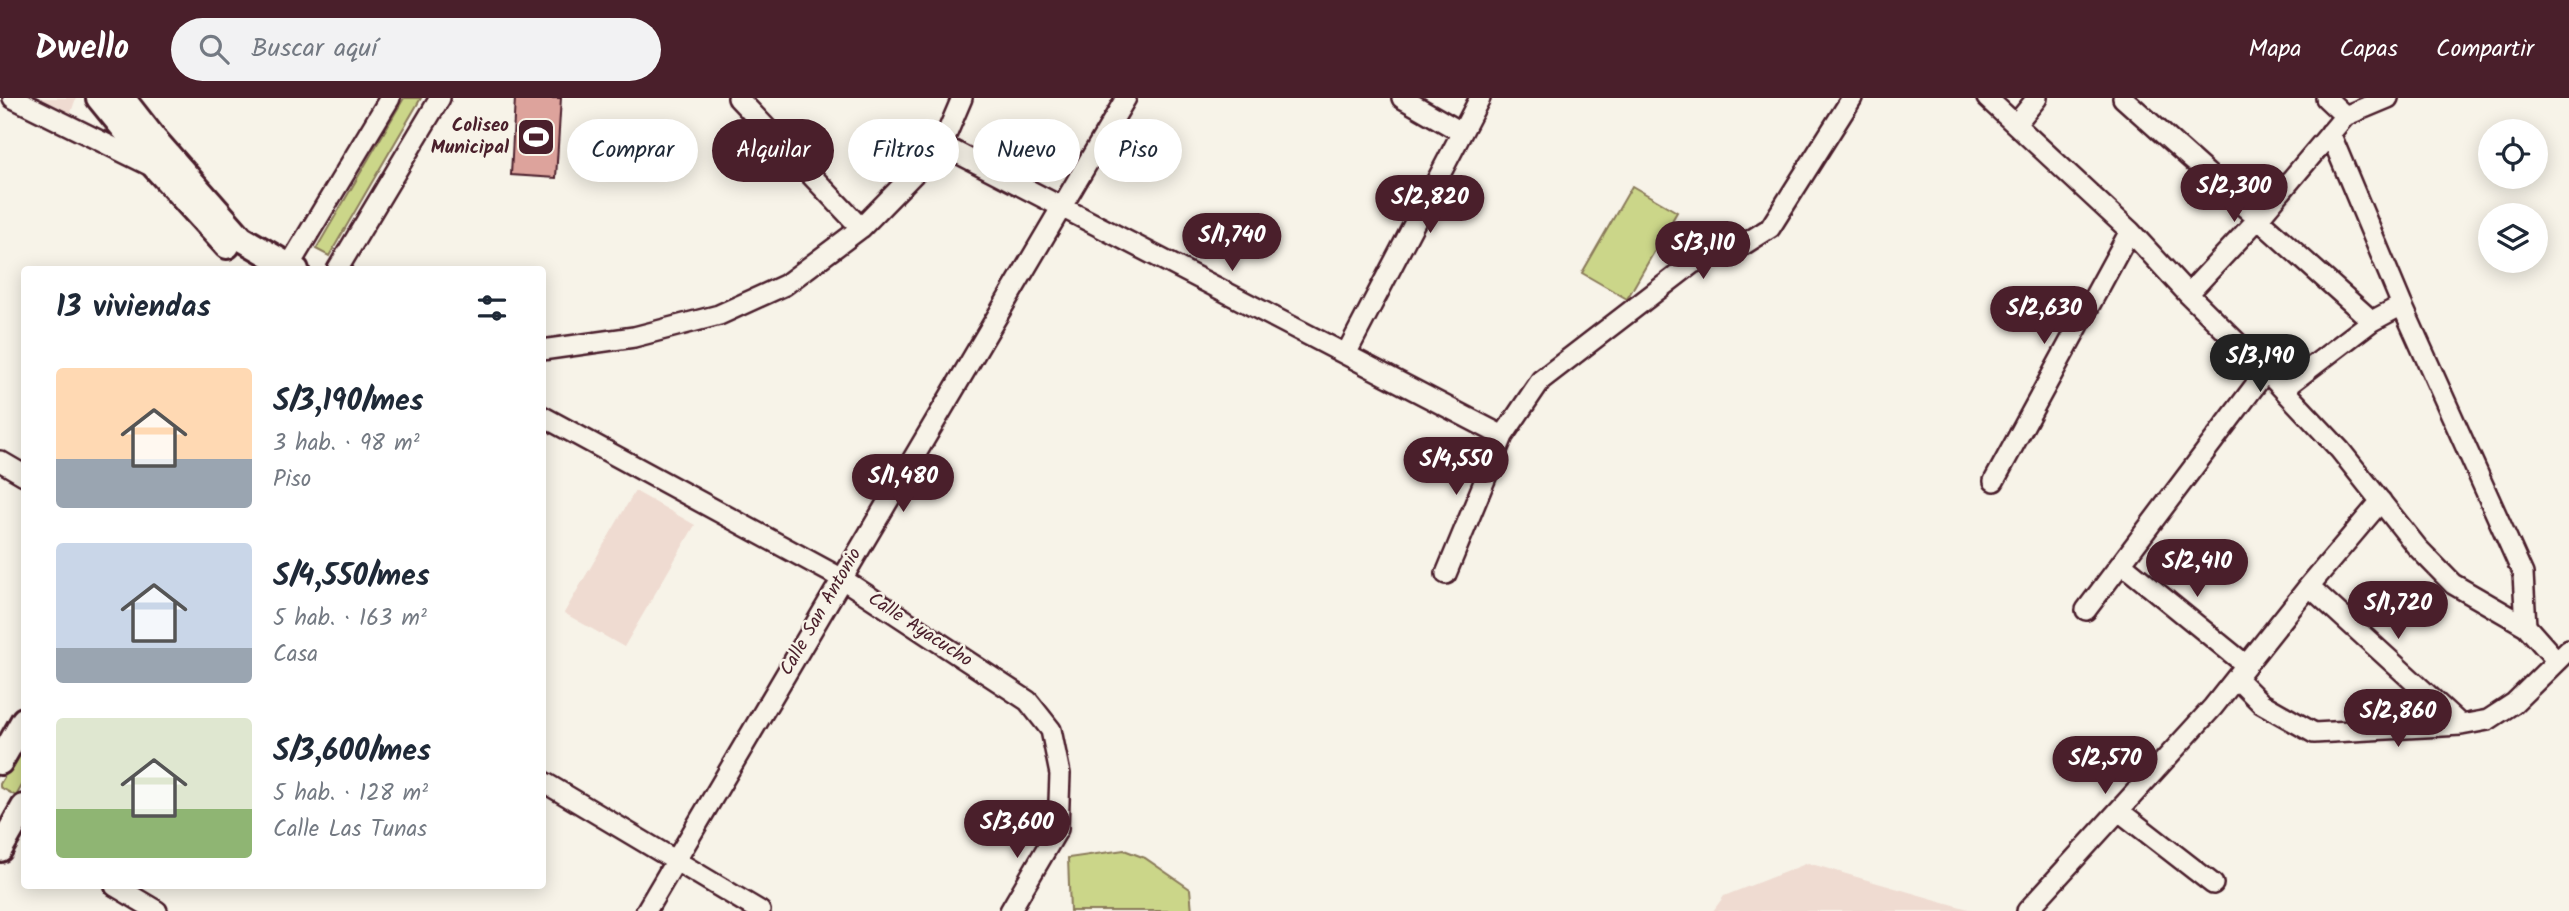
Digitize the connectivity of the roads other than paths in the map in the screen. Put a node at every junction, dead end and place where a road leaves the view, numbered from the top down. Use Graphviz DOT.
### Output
graph roads {
  1 [pos="13,98"];
  2 [pos="99,98"];
  3 [pos="122,98"];
  4 [pos="390,98"];
  5 [pos="440,98"];
  6 [pos="738,98"];
  7 [pos="962,98"];
  8 [pos="1126,98"];
  9 [pos="1402,98"];
  10 [pos="1480,98"];
  11 [pos="1852,98"];
  12 [pos="1987,98"];
  13 [pos="2037,98"];
  14 [pos="2123,98"];
  15 [pos="2326,98"];
  16 [pos="2388,98"];
  17 [pos="2345,116"];
  18 [pos="953,119"];
  19 [pos="2016,124"];
  20 [pos="1461,132"];
  21 [pos="2330,133"];
  22 [pos="959,154"];
  23 [pos="156,168"];
  24 [pos="906,182"];
  25 [pos="1062,207"];
  26 [pos="2258,219"];
  27 [pos="862,228"];
  28 [pos="2130,231"];
  29 [pos="276,266"];
  30 [pos="280,266"];
  31 [pos="286,266"];
  32 [pos="339,266"];
  33 [pos="2188,294"];
  34 [pos="2402,305"];
  35 [pos="2372,321"];
  36 [pos="546,349"];
  37 [pos="1346,354"];
  38 [pos="2266,370"];
  39 [pos="2283,389"];
  40 [pos="546,418"];
  41 [pos="1503,436"];
  42 [pos="0,461"];
  43 [pos="21,473"];
  44 [pos="1994,481"];
  45 [pos="2381,501"];
  46 [pos="2122,564"];
  47 [pos="1446,574"];
  48 [pos="841,578"];
  49 [pos="2309,586"];
  50 [pos="2086,610"];
  51 [pos="2526,626"];
  52 [pos="2563,655"];
  53 [pos="2241,672"];
  54 [pos="21,725"];
  55 [pos="2461,725"];
  56 [pos="0,762"];
  57 [pos="546,783"];
  58 [pos="2119,811"];
  59 [pos="16,820"];
  60 [pos="0,849"];
  61 [pos="676,860"];
  62 [pos="2213,884"];
  63 [pos="120,889"];
  64 [pos="158,911"];
  65 [pos="646,911"];
  66 [pos="760,911"];
  67 [pos="1010,911"];
  68 [pos="2027,911"];
  1 -- 23 [label="street"];
  2 -- 23 [label="main road"];
  3 -- 30 [label="main road"];
  4 -- 31 [label="street"];
  5 -- 32 [label="street"];
  6 -- 27 [label="street"];
  7 -- 18 [label="street"];
  8 -- 25 [label="street, Calle San Antonio"];
  9 -- 20 [label="street"];
  10 -- 20 [label="street"];
  11 -- 41 [label="street"];
  12 -- 19 [label="street"];
  13 -- 19 [label="street"];
  14 -- 26 [label="street"];
  15 -- 17 [label="street"];
  16 -- 17 [label="street"];
  17 -- 21 [label="street"];
  19 -- 28 [label="street"];
  20 -- 37 [label="street"];
  21 -- 26 [label="street"];
  21 -- 34 [label="street"];
  22 -- 25 [label="street"];
  23 -- 29 [label="main road"];
  24 -- 27 [label="street"];
  25 -- 37 [label="street"];
  25 -- 48 [label="street, Calle San Antonio"];
  26 -- 33 [label="street"];
  26 -- 35 [label="street"];
  27 -- 36 [label="street"];
  28 -- 33 [label="street"];
  28 -- 44 [label="street"];
  33 -- 38 [label="street"];
  34 -- 35 [label="street"];
  34 -- 51 [label="street"];
  35 -- 39 [label="street"];
  37 -- 41 [label="street"];
  38 -- 39 [label="street"];
  38 -- 46 [label="street"];
  39 -- 45 [label="street"];
  40 -- 48 [label="street, Calle Ayacucho"];
  41 -- 47 [label="street"];
  42 -- 43 [label="street"];
  45 -- 49 [label="street"];
  45 -- 51 [label="street"];
  46 -- 50 [label="street"];
  46 -- 53 [label="street"];
  48 -- 61 [label="street, Calle San Antonio"];
  48 -- 67 [label="street, Calle Ayacucho"];
  49 -- 53 [label="street"];
  49 -- 55 [label="street"];
  51 -- 52 [label="street"];
  52 -- 55 [label="street"];
  53 -- 55 [label="street"];
  53 -- 58 [label="street"];
  54 -- 56 [label="main road"];
  57 -- 61 [label="street"];
  58 -- 62 [label="street"];
  58 -- 68 [label="street"];
  59 -- 60 [label="main road"];
  61 -- 65 [label="street, Calle San Antonio"];
  61 -- 66 [label="street"];
  63 -- 64 [label="street"];
}
